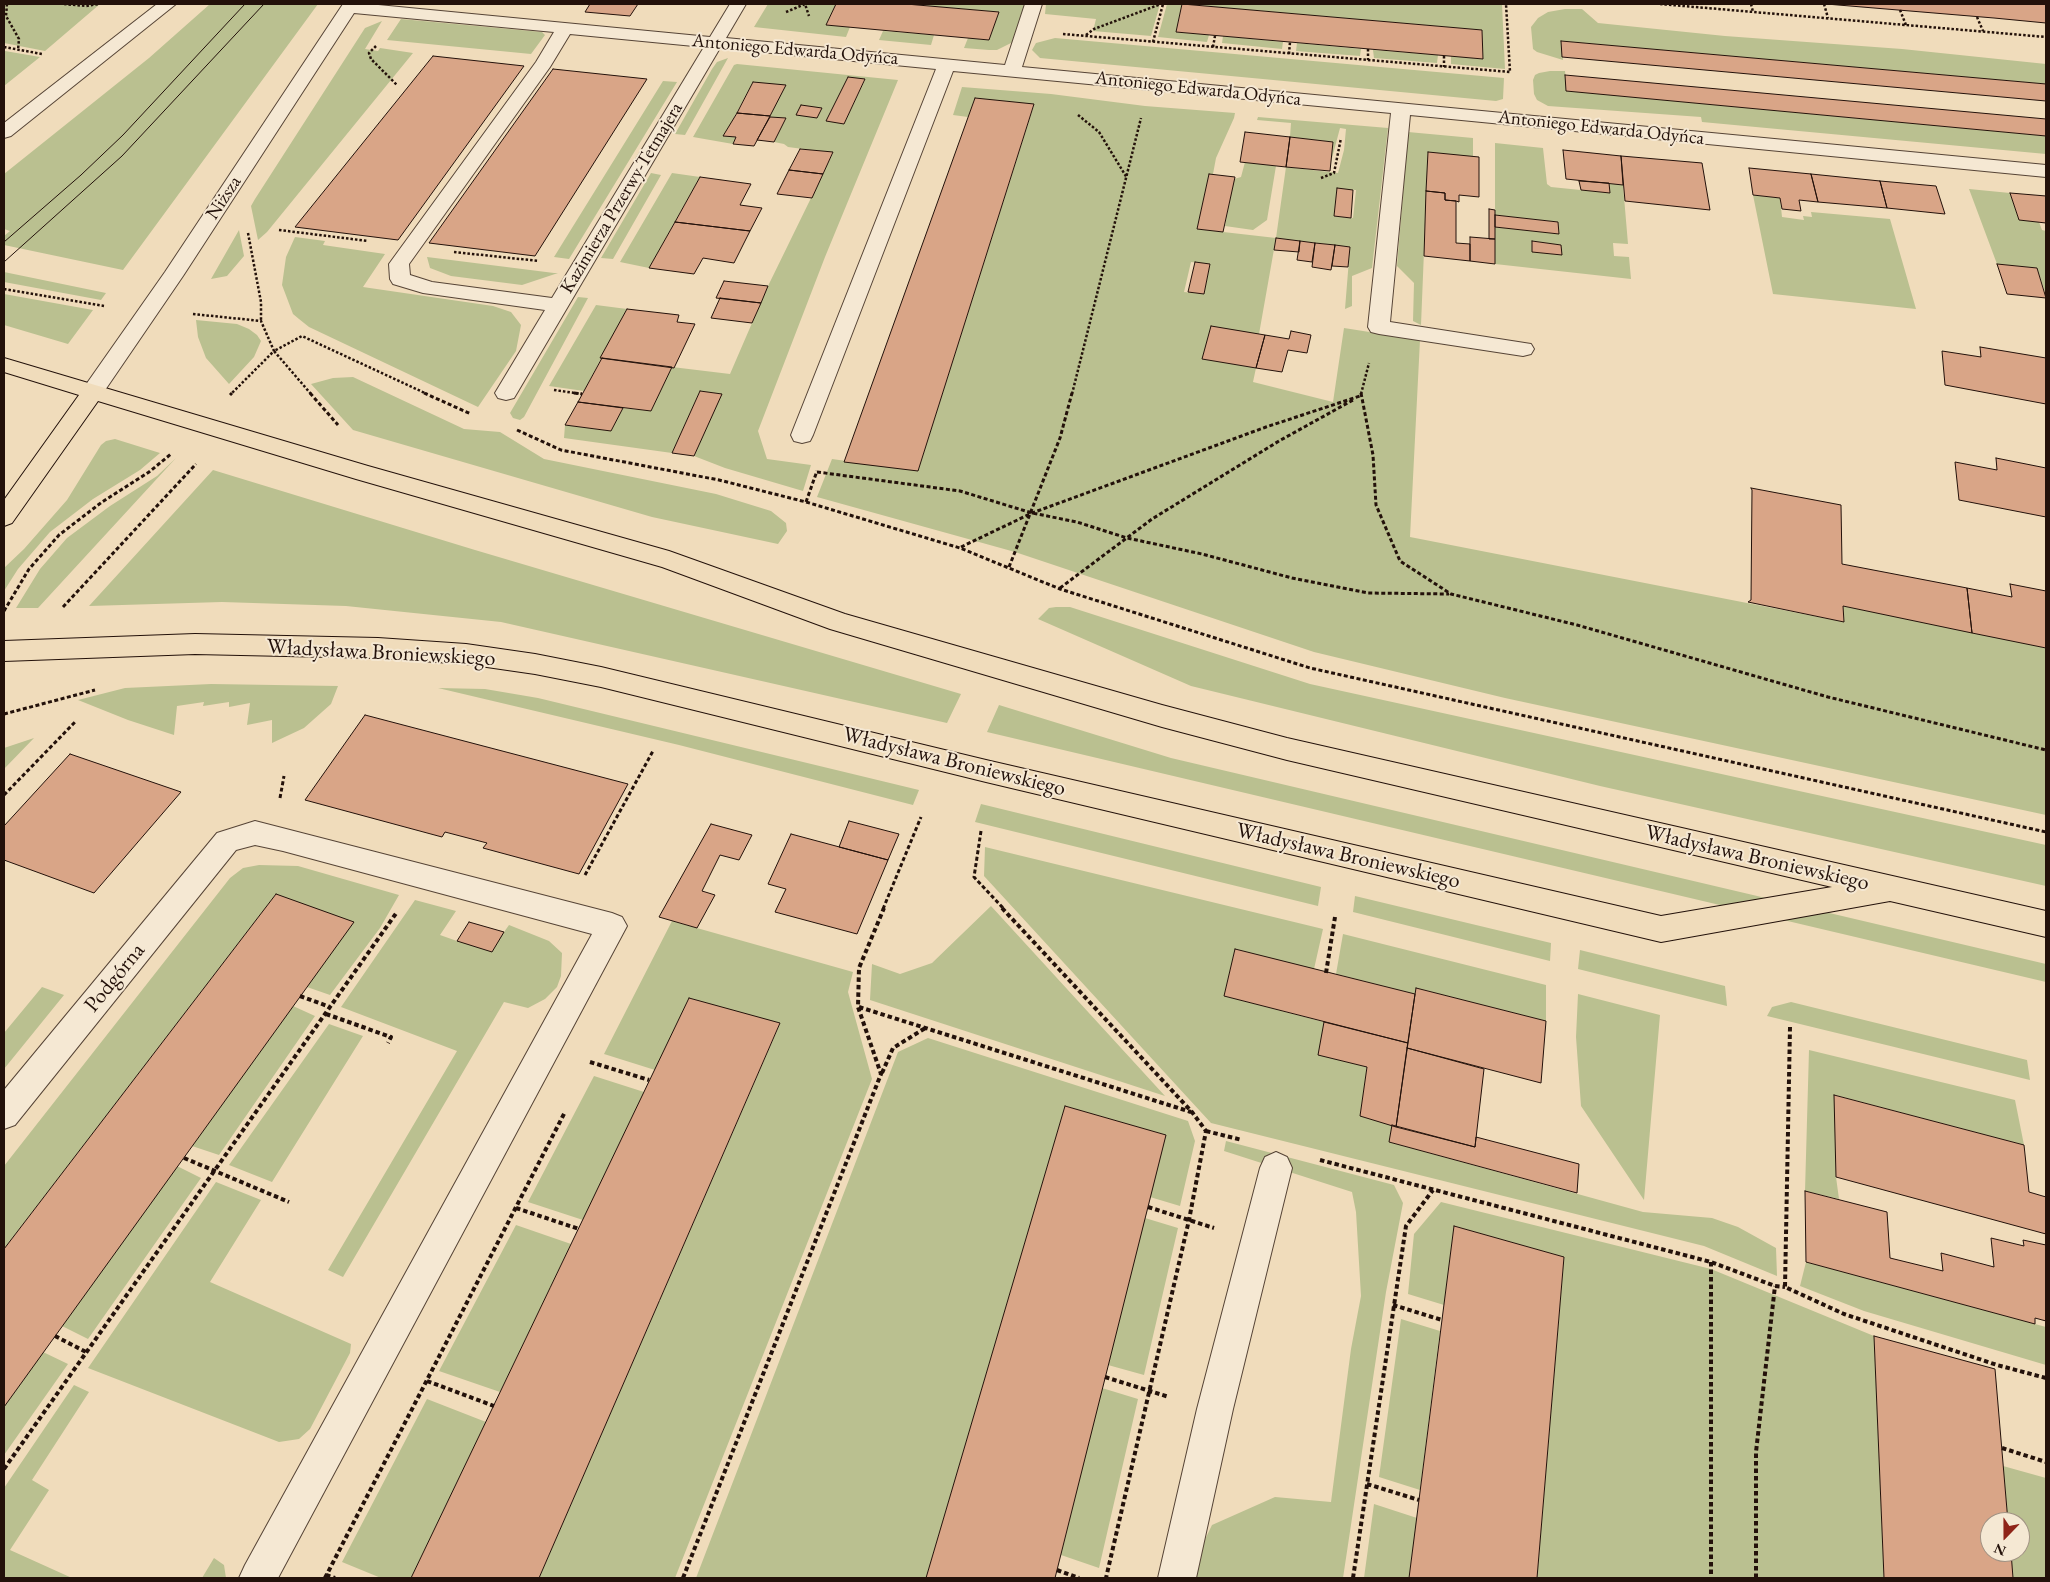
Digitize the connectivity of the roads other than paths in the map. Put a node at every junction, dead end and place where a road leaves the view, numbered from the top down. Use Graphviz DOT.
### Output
graph roads {
  1 [pos="167,4"];
  2 [pos="738,4"];
  3 [pos="1034,4"];
  4 [pos="350,5"];
  5 [pos="565,28"];
  6 [pos="715,42"];
  7 [pos="947,64"];
  8 [pos="1012,70"];
  9 [pos="1401,108"];
  10 [pos="4,132"];
  11 [pos="2046,171"];
  12 [pos="558,305"];
  13 [pos="1524,349"];
  14 [pos="4,365"];
  15 [pos="93,391"];
  16 [pos="506,393"];
  17 [pos="802,436"];
  18 [pos="4,517"];
  19 [pos="4,651"];
  20 [pos="1894,889"];
  21 [pos="2046,924"];
  22 [pos="4,1114"];
  23 [pos="1276,1168"];
  24 [pos="258,1578"];
  25 [pos="1177,1578"];
  1 -- 10 [label="street"];
  2 -- 6 [label="street, Kazimierza Przerwy-Tetmajera"];
  3 -- 8 [label="street"];
  4 -- 5 [label="street, Antoniego Edwarda Odyńca"];
  4 -- 15 [label="street, Niższa"];
  5 -- 6 [label="street, Antoniego Edwarda Odyńca"];
  5 -- 12 [label="street"];
  6 -- 7 [label="street, Antoniego Edwarda Odyńca"];
  6 -- 12 [label="street, Kazimierza Przerwy-Tetmajera"];
  7 -- 8 [label="street, Antoniego Edwarda Odyńca"];
  7 -- 17 [label="street"];
  8 -- 9 [label="street, Antoniego Edwarda Odyńca"];
  9 -- 11 [label="street, Antoniego Edwarda Odyńca"];
  9 -- 13 [label="street"];
  12 -- 16 [label="street, Kazimierza Przerwy-Tetmajera"];
  14 -- 15 [label="main road, Władysława Broniewskiego"];
  15 -- 18 [label="main road"];
  15 -- 20 [label="main road, Władysława Broniewskiego"];
  19 -- 20 [label="main road, Władysława Broniewskiego"];
  20 -- 21 [label="main road, Władysława Broniewskiego"];
  22 -- 24 [label="street, Podgórna"];
  23 -- 25 [label="street"];
}
